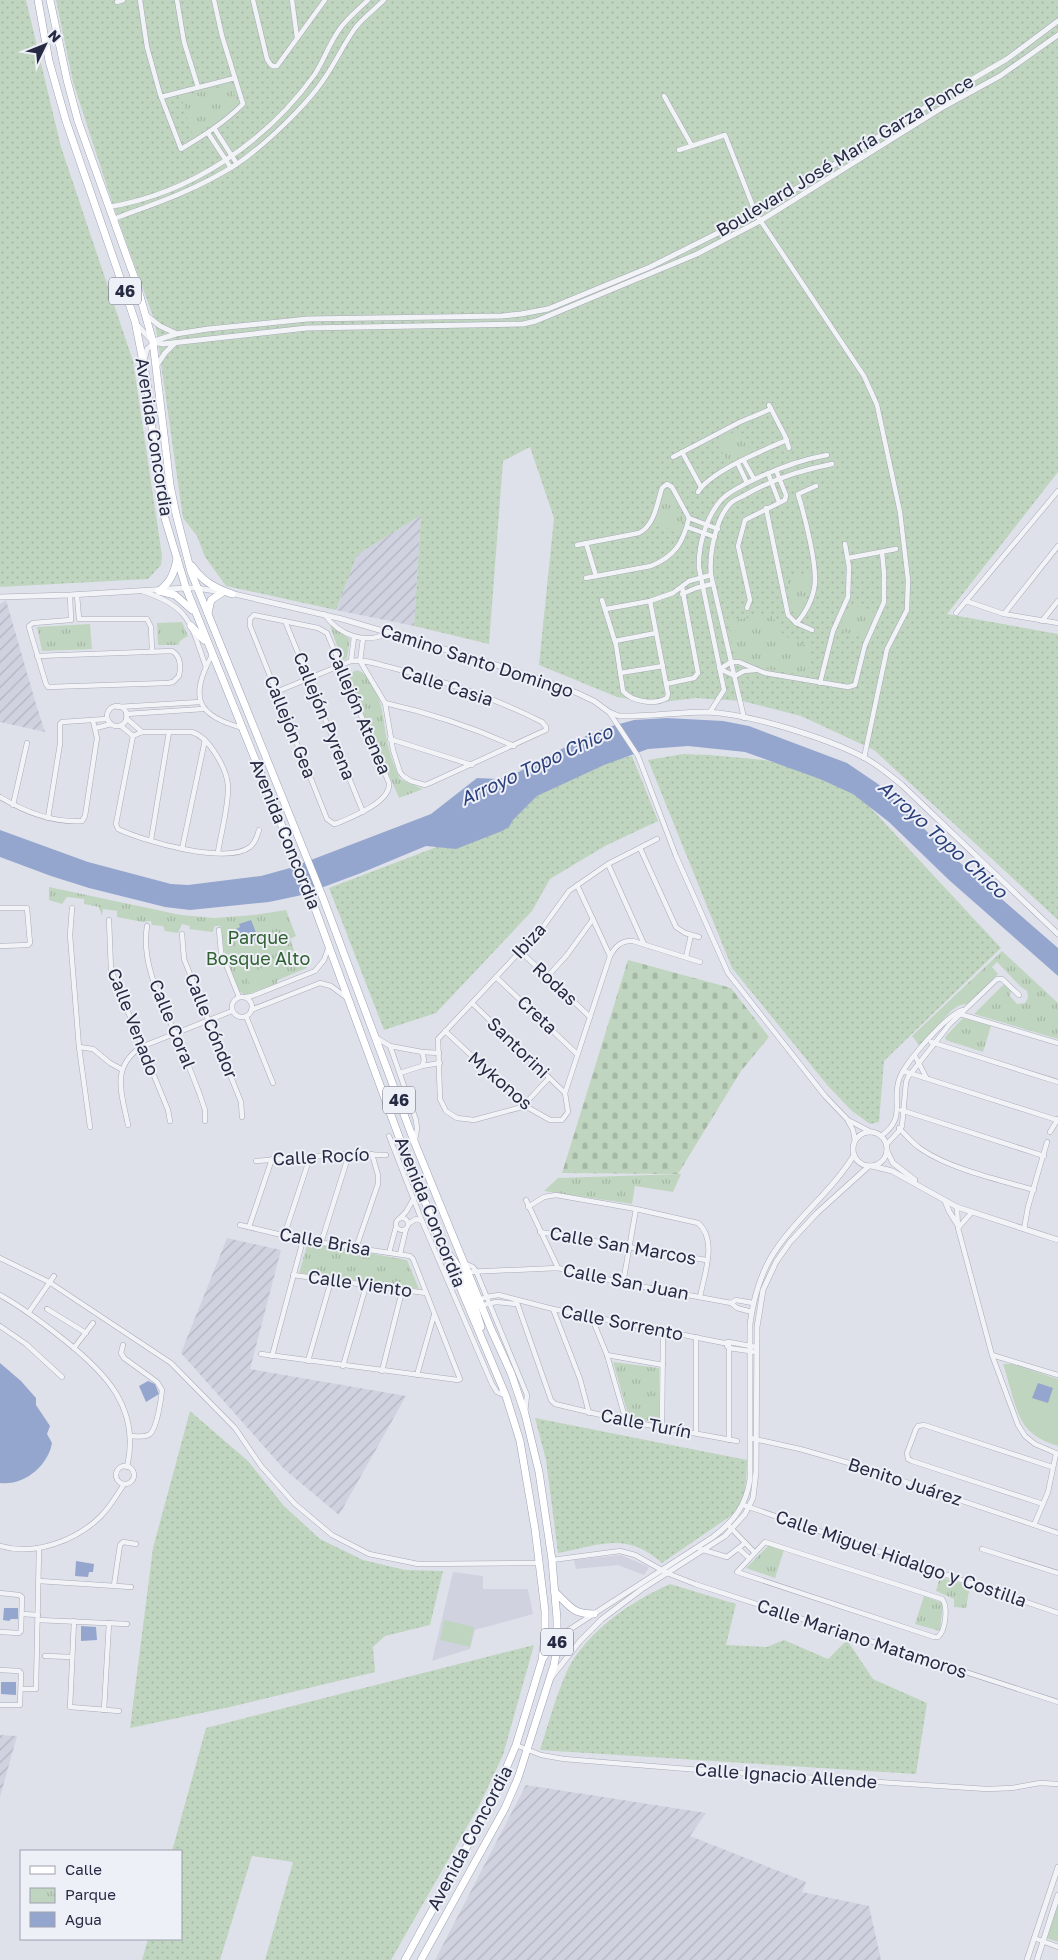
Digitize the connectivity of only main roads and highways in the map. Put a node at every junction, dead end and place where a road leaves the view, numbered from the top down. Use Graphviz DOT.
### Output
graph roads {
  1 [pos="38,0"];
  2 [pos="50,0"];
  3 [pos="173,547"];
  4 [pos="186,557"];
  5 [pos="177,558"];
  6 [pos="192,588"];
  7 [pos="223,592"];
  8 [pos="232,594"];
  9 [pos="208,614"];
  10 [pos="197,615"];
  11 [pos="191,626"];
  12 [pos="215,630"];
  13 [pos="208,644"];
  14 [pos="461,1275"];
  15 [pos="481,1303"];
  16 [pos="484,1342"];
  17 [pos="530,1499"];
  18 [pos="552,1560"];
  19 [pos="555,1592"];
  20 [pos="594,1614"];
  21 [pos="558,1638"];
  22 [pos="542,1660"];
  23 [pos="405,1960"];
  24 [pos="421,1960"];
  1 -- 3 [label="main road, Avenida Concordia / 46"];
  2 -- 4 [label="main road, Avenida Concordia / 46"];
  3 -- 5 [label="main road, Avenida Concordia / 46"];
  3 -- 6 [label="main road"];
  4 -- 6 [label="main road, Avenida Concordia / 46"];
  4 -- 8 [label="main road"];
  5 -- 6 [label="main road, Avenida Concordia / 46"];
  5 -- 10 [label="main road"];
  6 -- 9 [label="main road, Avenida Concordia / 46"];
  6 -- 10 [label="main road, Avenida Concordia / 46"];
  6 -- 12 [label="main road"];
  7 -- 9 [label="main road"];
  9 -- 12 [label="main road, Avenida Concordia / 46"];
  10 -- 13 [label="main road, Avenida Concordia / 46"];
  11 -- 13 [label="main road"];
  12 -- 14 [label="main road, Avenida Concordia / 46"];
  13 -- 14 [label="main road, Avenida Concordia / 46"];
  14 -- 15 [label="main road"];
  14 -- 16 [label="main road, Avenida Concordia / 46"];
  15 -- 16 [label="main road"];
  15 -- 18 [label="main road, Avenida Concordia / 46"];
  16 -- 17 [label="main road, Avenida Concordia / 46"];
  17 -- 18 [label="main road"];
  17 -- 22 [label="main road, Avenida Concordia / 46"];
  18 -- 19 [label="main road, Avenida Concordia / 46"];
  19 -- 20 [label="main road"];
  19 -- 21 [label="main road, Avenida Concordia / 46"];
  21 -- 22 [label="main road"];
  21 -- 24 [label="main road, Avenida Concordia / 46"];
  22 -- 23 [label="main road, Avenida Concordia / 46"];
}
